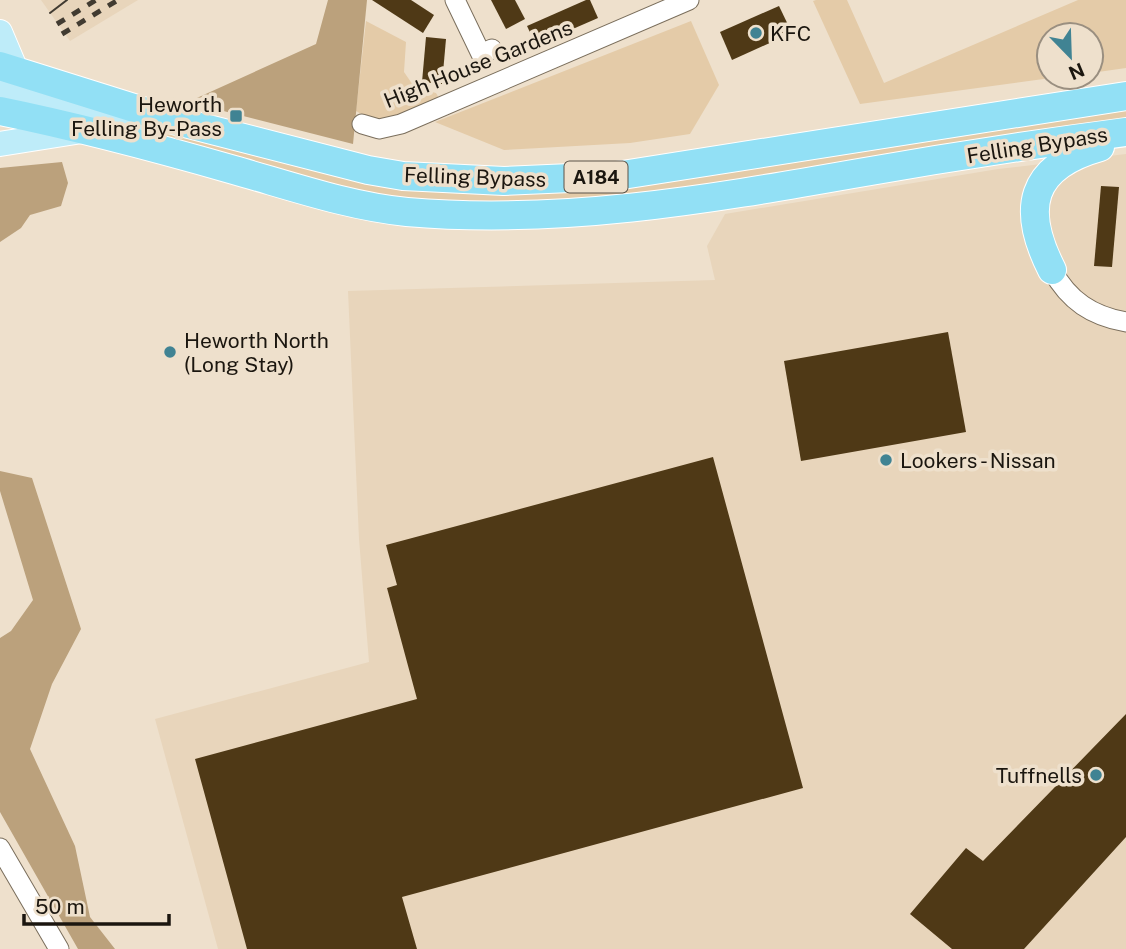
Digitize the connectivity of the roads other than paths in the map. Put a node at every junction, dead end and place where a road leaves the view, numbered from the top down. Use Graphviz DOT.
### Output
graph roads {
  1 [pos="455,0"];
  2 [pos="689,0"];
  3 [pos="0,32"];
  4 [pos="492,49"];
  5 [pos="5,75"];
  6 [pos="1126,96"];
  7 [pos="0,111"];
  8 [pos="362,124"];
  9 [pos="82,131"];
  10 [pos="1126,132"];
  11 [pos="1126,139"];
  12 [pos="0,144"];
  13 [pos="155,149"];
  14 [pos="1052,270"];
  15 [pos="1126,322"];
  16 [pos="0,848"];
  17 [pos="59,949"];
  1 -- 4 [label="street"];
  2 -- 8 [label="street, High House Gardens"];
  3 -- 5 [label="main road"];
  5 -- 6 [label="highway, Felling Bypass / A184"];
  5 -- 13 [label="main road"];
  7 -- 9 [label="highway, Felling Bypass / A184"];
  9 -- 12 [label="main road"];
  9 -- 13 [label="highway, Felling Bypass / A184"];
  10 -- 13 [label="highway, Felling Bypass / A184"];
  11 -- 14 [label="highway"];
  14 -- 15 [label="street"];
  16 -- 17 [label="street"];
}
